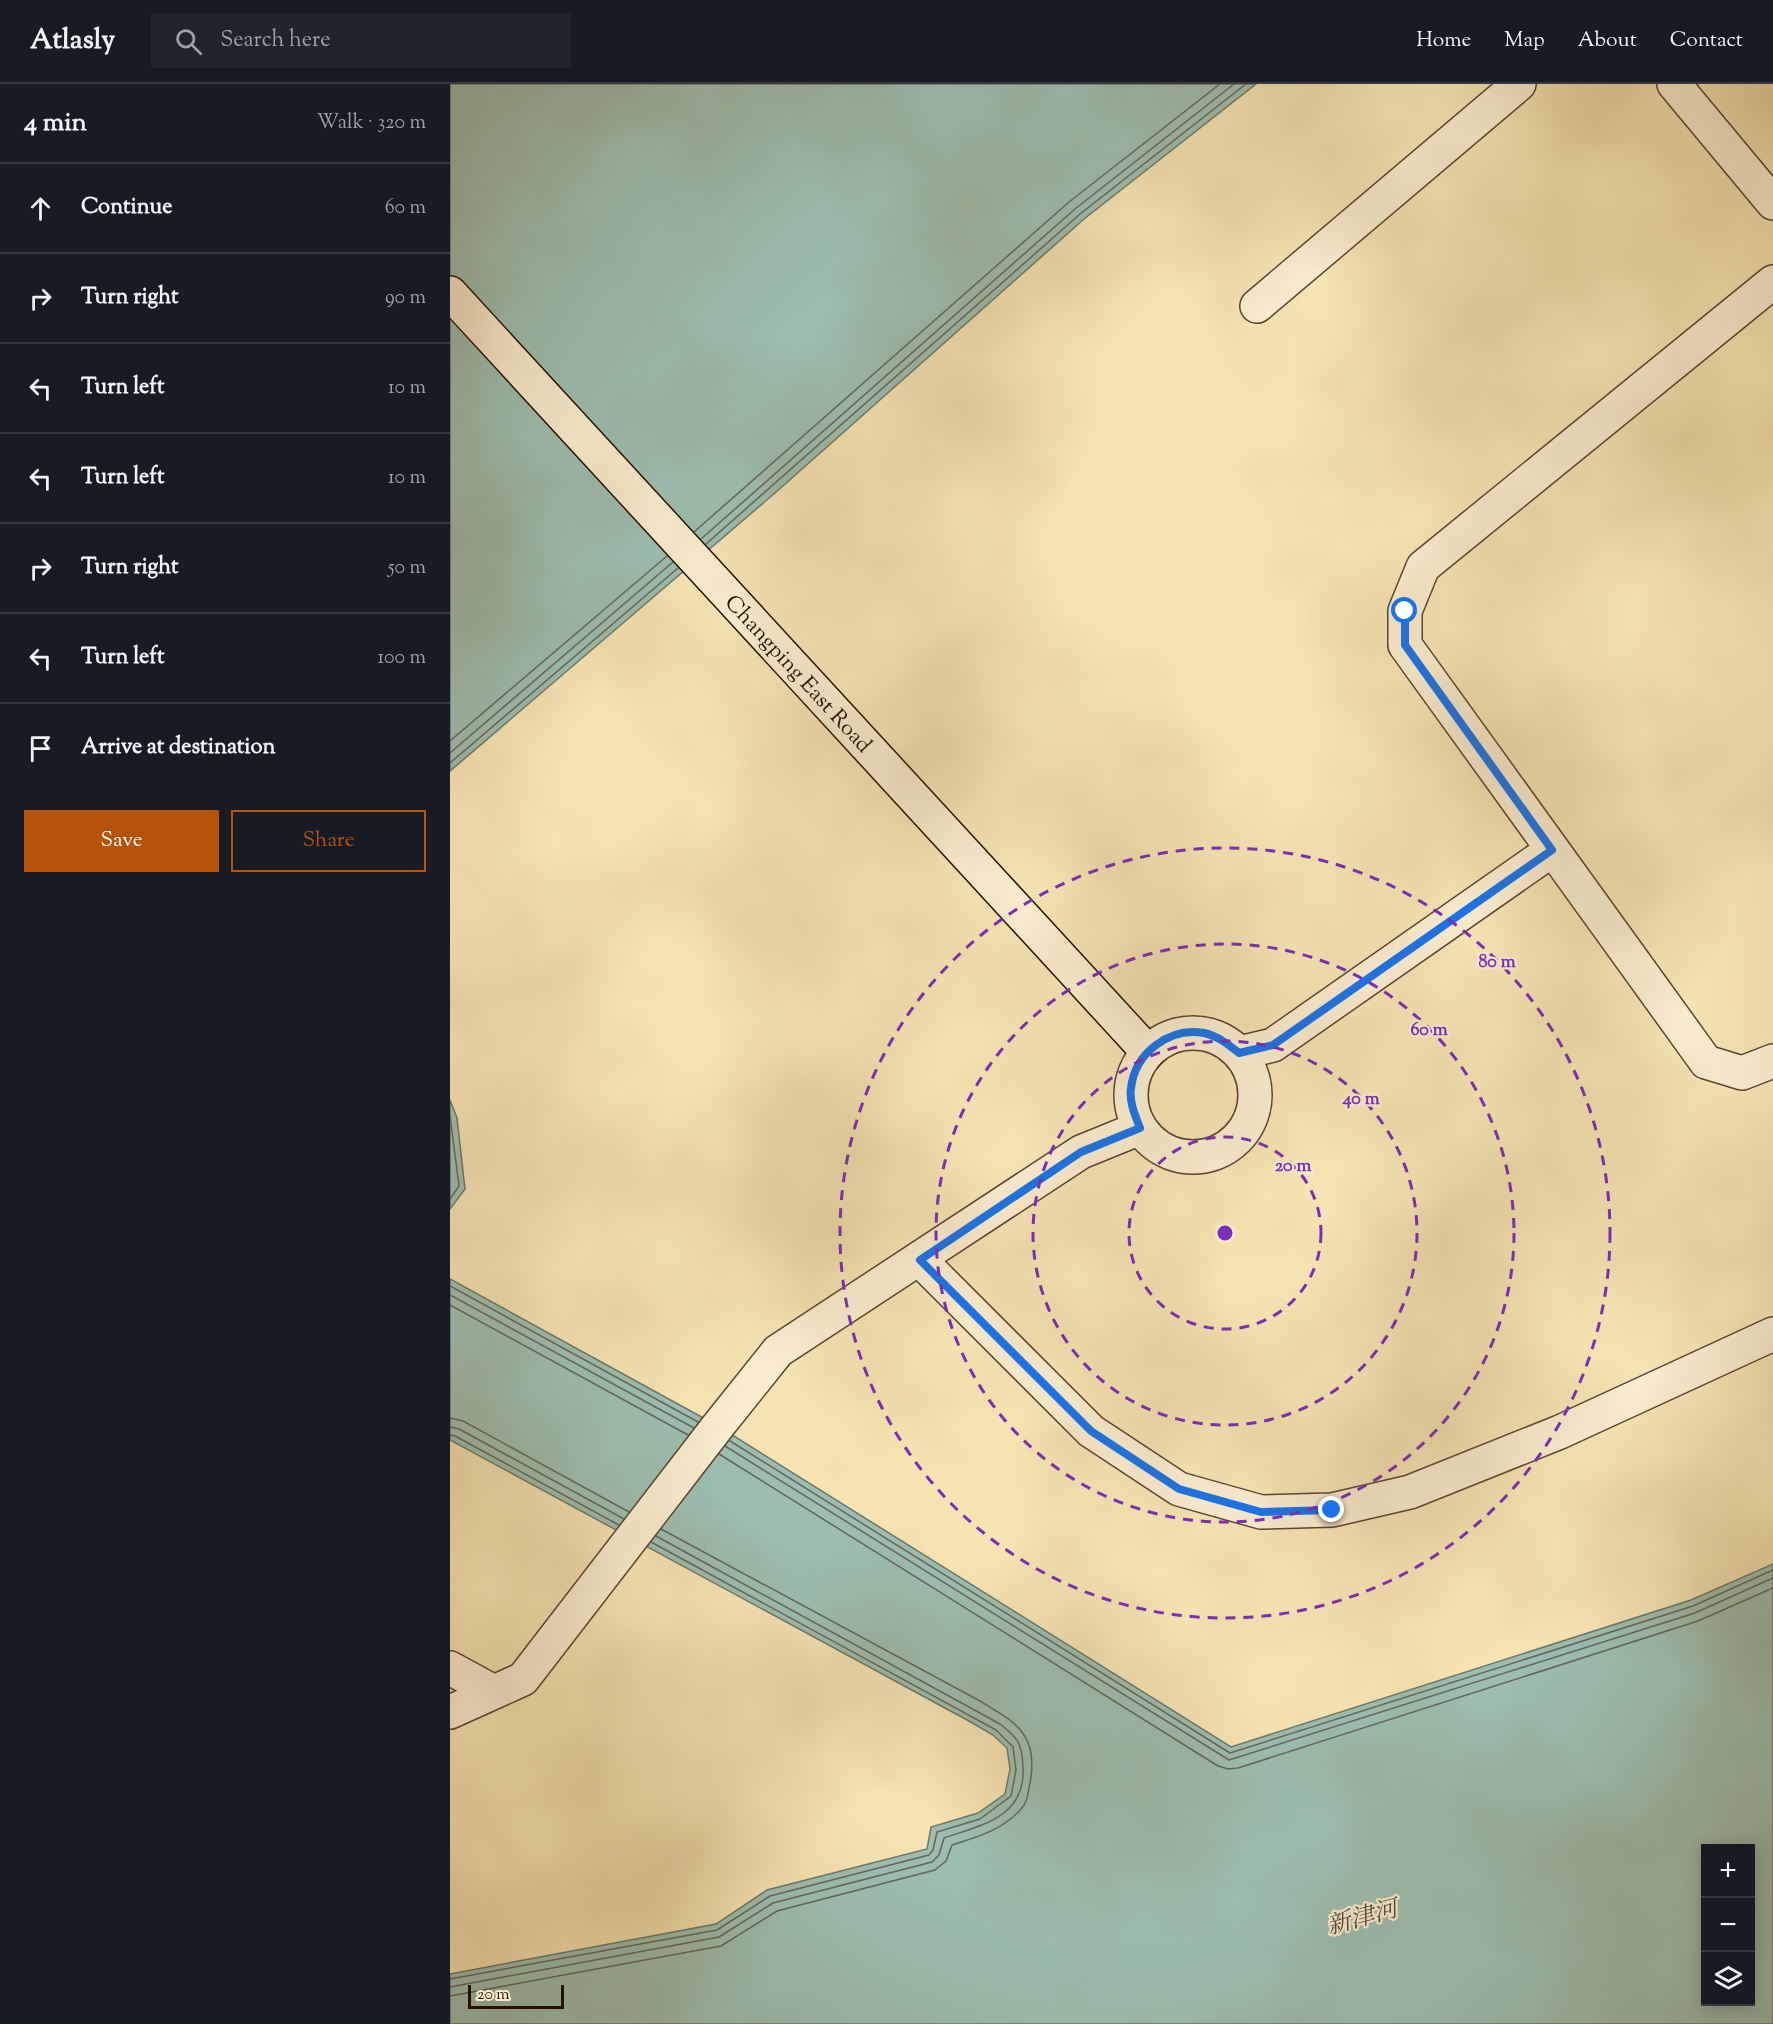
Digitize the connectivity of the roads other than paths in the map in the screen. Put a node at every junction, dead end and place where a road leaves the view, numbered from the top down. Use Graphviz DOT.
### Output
graph roads {
  1 [pos="1519,84"];
  2 [pos="1674,84"];
  3 [pos="1773,203"];
  4 [pos="1773,282"];
  5 [pos="450,293"];
  6 [pos="1257,306"];
  7 [pos="1552,850"];
  8 [pos="1148,1052"];
  9 [pos="1239,1053"];
  10 [pos="1773,1061"];
  11 [pos="1140,1128"];
  12 [pos="920,1260"];
  13 [pos="1773,1334"];
  14 [pos="450,1668"];
  15 [pos="494,1692"];
  16 [pos="450,1712"];
  1 -- 6 [label="street"];
  2 -- 3 [label="street"];
  4 -- 7 [label="street"];
  5 -- 8 [label="street, Changping East Road"];
  7 -- 9 [label="street"];
  7 -- 10 [label="street"];
  8 -- 9 [label="street"];
  8 -- 11 [label="street"];
  9 -- 11 [label="street"];
  11 -- 12 [label="street"];
  12 -- 13 [label="street"];
  12 -- 15 [label="street"];
  14 -- 15 [label="street"];
  15 -- 16 [label="street"];
}
